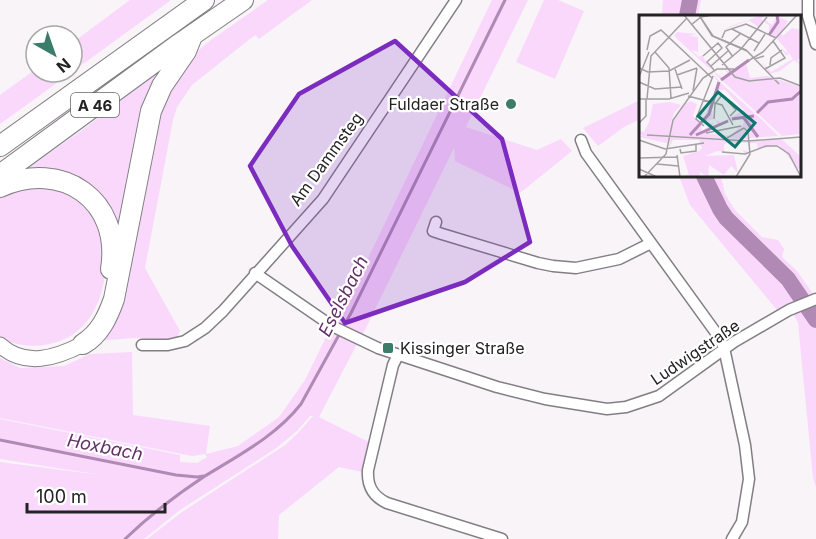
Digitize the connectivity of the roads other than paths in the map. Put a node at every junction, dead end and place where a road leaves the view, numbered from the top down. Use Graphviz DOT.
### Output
graph roads {
  1 [pos="181,0"];
  2 [pos="204,0"];
  3 [pos="243,0"];
  4 [pos="456,0"];
  5 [pos="808,0"];
  6 [pos="192,36"];
  7 [pos="146,41"];
  8 [pos="816,44"];
  9 [pos="581,140"];
  10 [pos="0,146"];
  11 [pos="0,175"];
  12 [pos="0,187"];
  13 [pos="436,222"];
  14 [pos="651,243"];
  15 [pos="255,273"];
  16 [pos="815,300"];
  17 [pos="76,343"];
  18 [pos="0,345"];
  19 [pos="142,345"];
  20 [pos="724,348"];
  21 [pos="398,355"];
  22 [pos="502,539"];
  23 [pos="732,539"];
  1 -- 7 [label="highway"];
  2 -- 7 [label="highway, A 46"];
  3 -- 6 [label="highway, A 46"];
  4 -- 15 [label="street, Am Dammsteg"];
  5 -- 8 [label="street"];
  6 -- 11 [label="highway, A 46"];
  6 -- 17 [label="highway"];
  7 -- 10 [label="highway, A 46"];
  9 -- 14 [label="street"];
  12 -- 17 [label="highway"];
  13 -- 14 [label="street"];
  14 -- 20 [label="street"];
  15 -- 19 [label="street, Am Dammsteg"];
  15 -- 21 [label="street, Ludwigstraße"];
  16 -- 20 [label="street, Ludwigstraße"];
  17 -- 18 [label="main road"];
  20 -- 21 [label="street, Ludwigstraße"];
  20 -- 23 [label="street"];
  21 -- 22 [label="street"];
}
